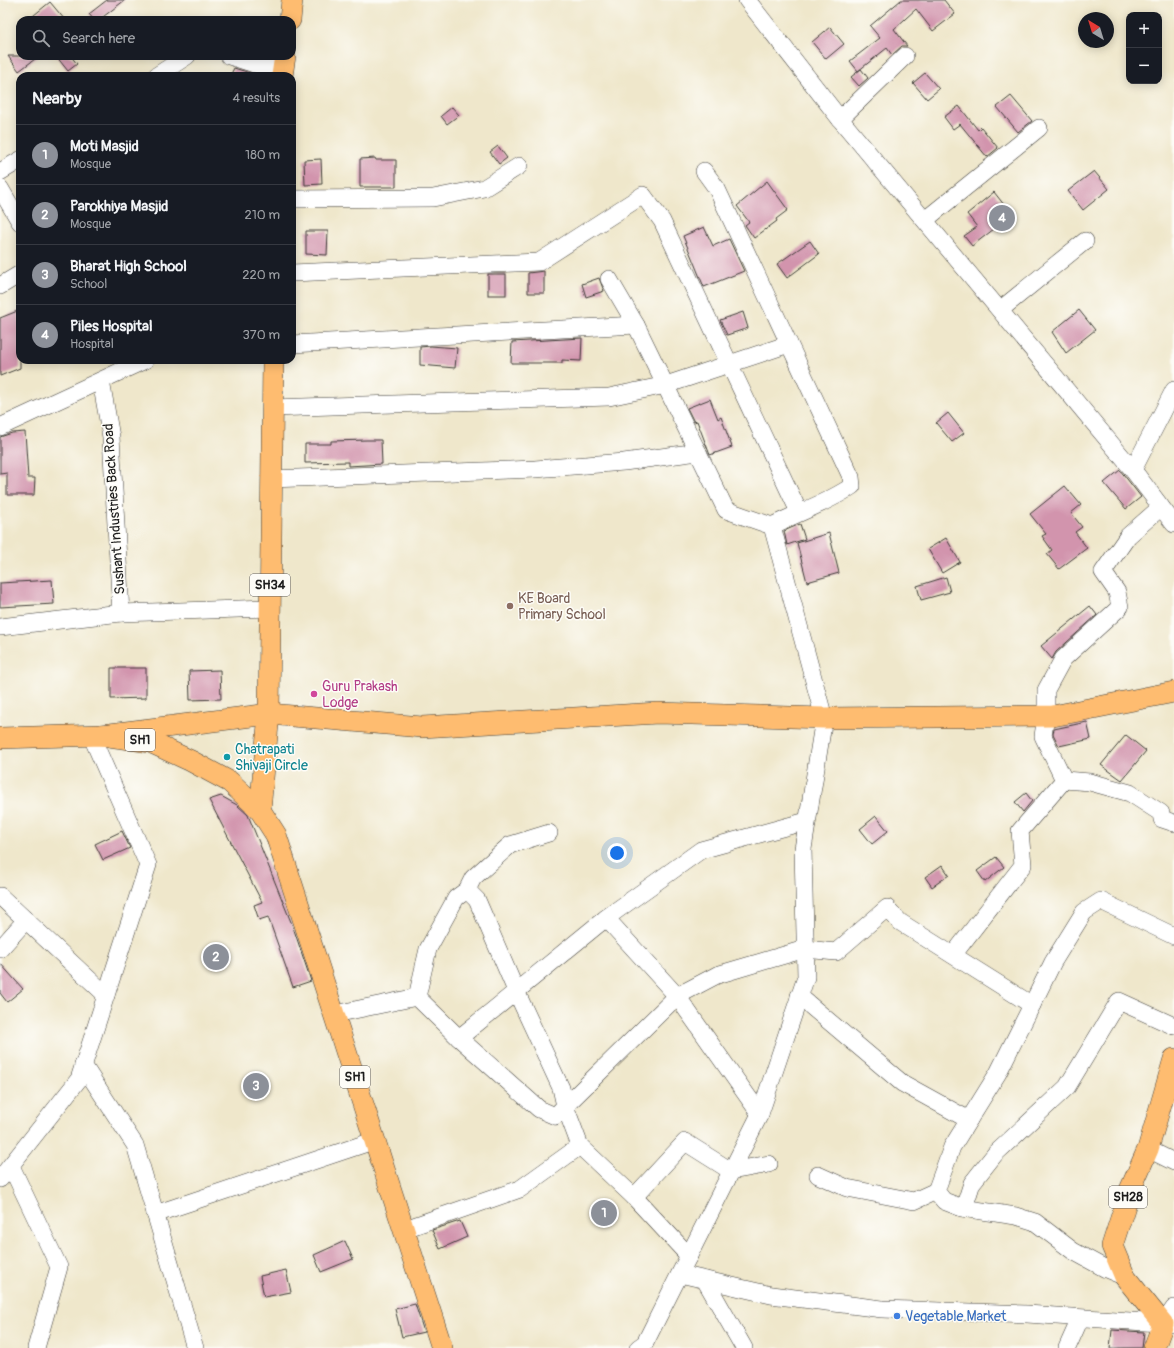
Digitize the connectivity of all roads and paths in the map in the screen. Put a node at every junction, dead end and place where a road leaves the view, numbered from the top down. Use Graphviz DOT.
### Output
graph roads {
  1 [pos="292,0"];
  2 [pos="747,0"];
  3 [pos="290,16"];
  4 [pos="905,56"];
  5 [pos="182,60"];
  6 [pos="242,60"];
  7 [pos="283,67"];
  8 [pos="167,72"];
  9 [pos="840,118"];
  10 [pos="1038,128"];
  11 [pos="16,162"];
  12 [pos="519,166"];
  13 [pos="704,171"];
  14 [pos="0,172"];
  15 [pos="0,188"];
  16 [pos="296,199"];
  17 [pos="16,215"];
  18 [pos="925,220"];
  19 [pos="1085,241"];
  20 [pos="296,273"];
  21 [pos="16,276"];
  22 [pos="609,279"];
  23 [pos="0,286"];
  24 [pos="1000,310"];
  25 [pos="636,325"];
  26 [pos="296,344"];
  27 [pos="789,344"];
  28 [pos="137,364"];
  29 [pos="273,364"];
  30 [pos="729,364"];
  31 [pos="101,381"];
  32 [pos="666,385"];
  33 [pos="1174,390"];
  34 [pos="272,408"];
  35 [pos="0,427"];
  36 [pos="698,452"];
  37 [pos="1133,470"];
  38 [pos="271,479"];
  39 [pos="1161,508"];
  40 [pos="799,512"];
  41 [pos="1174,524"];
  42 [pos="772,526"];
  43 [pos="270,608"];
  44 [pos="121,613"];
  45 [pos="0,627"];
  46 [pos="1174,692"];
  47 [pos="269,714"];
  48 [pos="1046,716"];
  49 [pos="824,718"];
  50 [pos="97,735"];
  51 [pos="0,738"];
  52 [pos="1064,780"];
  53 [pos="260,810"];
  54 [pos="807,821"];
  55 [pos="1174,824"];
  56 [pos="549,833"];
  57 [pos="467,890"];
  58 [pos="0,896"];
  59 [pos="606,918"];
  60 [pos="26,920"];
  61 [pos="1174,936"];
  62 [pos="0,949"];
  63 [pos="805,949"];
  64 [pos="953,955"];
  65 [pos="516,991"];
  66 [pos="106,995"];
  67 [pos="677,996"];
  68 [pos="799,996"];
  69 [pos="417,997"];
  70 [pos="1032,1005"];
  71 [pos="335,1014"];
  72 [pos="1174,1026"];
  73 [pos="459,1038"];
  74 [pos="1174,1059"];
  75 [pos="83,1065"];
  76 [pos="565,1106"];
  77 [pos="760,1114"];
  78 [pos="969,1120"];
  79 [pos="376,1140"];
  80 [pos="580,1146"];
  81 [pos="1148,1149"];
  82 [pos="1174,1162"];
  83 [pos="769,1164"];
  84 [pos="731,1171"];
  85 [pos="6,1172"];
  86 [pos="818,1175"];
  87 [pos="936,1191"];
  88 [pos="634,1197"];
  89 [pos="964,1208"];
  90 [pos="155,1214"];
  91 [pos="405,1229"];
  92 [pos="689,1256"];
  93 [pos="680,1274"];
  94 [pos="1125,1277"];
  95 [pos="705,1280"];
  96 [pos="1170,1318"];
  97 [pos="1080,1319"];
  98 [pos="644,1346"];
  99 [pos="36,1348"];
  100 [pos="195,1348"];
  101 [pos="442,1348"];
  102 [pos="744,1348"];
  103 [pos="1067,1348"];
  104 [pos="1154,1348"];
  1 -- 3 [label="main road"];
  2 -- 9 [label="street"];
  4 -- 9 [label="street"];
  5 -- 8 [label="street"];
  6 -- 7 [label="street"];
  9 -- 18 [label="street"];
  10 -- 18 [label="street"];
  11 -- 14 [label="street"];
  12 -- 16 [label="street"];
  13 -- 27 [label="street"];
  15 -- 17 [label="street"];
  18 -- 24 [label="street"];
  19 -- 24 [label="street"];
  20 -- 30 [label="street"];
  21 -- 23 [label="street"];
  22 -- 25 [label="street"];
  24 -- 37 [label="street"];
  25 -- 26 [label="street"];
  25 -- 32 [label="street"];
  27 -- 30 [label="street"];
  27 -- 40 [label="street"];
  28 -- 31 [label="street"];
  29 -- 34 [label="main road, SH34"];
  30 -- 32 [label="street"];
  30 -- 40 [label="street"];
  31 -- 35 [label="street"];
  31 -- 44 [label="street, Sushant Industries Back Road"];
  32 -- 34 [label="street"];
  32 -- 36 [label="street"];
  33 -- 37 [label="street"];
  34 -- 38 [label="main road, SH34"];
  36 -- 38 [label="street"];
  36 -- 42 [label="street"];
  37 -- 39 [label="street"];
  38 -- 43 [label="main road, SH34"];
  39 -- 41 [label="street"];
  39 -- 48 [label="street"];
  40 -- 42 [label="street"];
  42 -- 49 [label="street"];
  43 -- 44 [label="street, Sushant Industries Back Road"];
  43 -- 47 [label="main road, SH34"];
  44 -- 45 [label="street, Sushant Industries Back Road"];
  46 -- 48 [label="main road"];
  47 -- 49 [label="main road"];
  47 -- 50 [label="main road"];
  47 -- 53 [label="main road, SH34"];
  48 -- 49 [label="main road"];
  48 -- 52 [label="street"];
  49 -- 54 [label="street"];
  50 -- 51 [label="main road, SH1"];
  50 -- 53 [label="main road, SH1"];
  50 -- 66 [label="street"];
  52 -- 55 [label="street"];
  52 -- 64 [label="street"];
  53 -- 71 [label="main road, SH1"];
  54 -- 59 [label="street"];
  54 -- 63 [label="street"];
  56 -- 57 [label="street"];
  57 -- 65 [label="street"];
  57 -- 69 [label="street"];
  58 -- 60 [label="street"];
  59 -- 65 [label="street"];
  59 -- 67 [label="street"];
  60 -- 62 [label="street"];
  60 -- 66 [label="street"];
  61 -- 70 [label="street"];
  63 -- 64 [label="street"];
  63 -- 67 [label="street"];
  63 -- 68 [label="street"];
  64 -- 70 [label="street"];
  65 -- 73 [label="street"];
  65 -- 76 [label="street"];
  66 -- 75 [label="street"];
  67 -- 76 [label="street"];
  67 -- 77 [label="street"];
  68 -- 77 [label="street"];
  68 -- 78 [label="street"];
  69 -- 71 [label="street"];
  69 -- 73 [label="street"];
  70 -- 78 [label="street"];
  71 -- 79 [label="main road, SH1"];
  72 -- 89 [label="street"];
  73 -- 76 [label="street"];
  74 -- 81 [label="main road, SH28"];
  75 -- 85 [label="street"];
  75 -- 90 [label="street"];
  76 -- 80 [label="street"];
  77 -- 84 [label="street"];
  78 -- 87 [label="street"];
  79 -- 90 [label="street"];
  79 -- 91 [label="main road, SH1"];
  80 -- 88 [label="street"];
  80 -- 91 [label="street"];
  81 -- 82 [label="street"];
  81 -- 94 [label="main road, SH28"];
  83 -- 84 [label="street"];
  84 -- 88 [label="street"];
  84 -- 92 [label="street"];
  85 -- 99 [label="street"];
  86 -- 87 [label="street"];
  87 -- 89 [label="street"];
  88 -- 92 [label="street"];
  89 -- 94 [label="street"];
  90 -- 100 [label="street"];
  91 -- 101 [label="main road, SH1"];
  92 -- 93 [label="street"];
  93 -- 95 [label="street"];
  93 -- 98 [label="street"];
  94 -- 96 [label="main road, SH28"];
  95 -- 97 [label="street"];
  95 -- 102 [label="street"];
  96 -- 97 [label="street"];
  96 -- 104 [label="main road"];
  97 -- 103 [label="street"];
}
